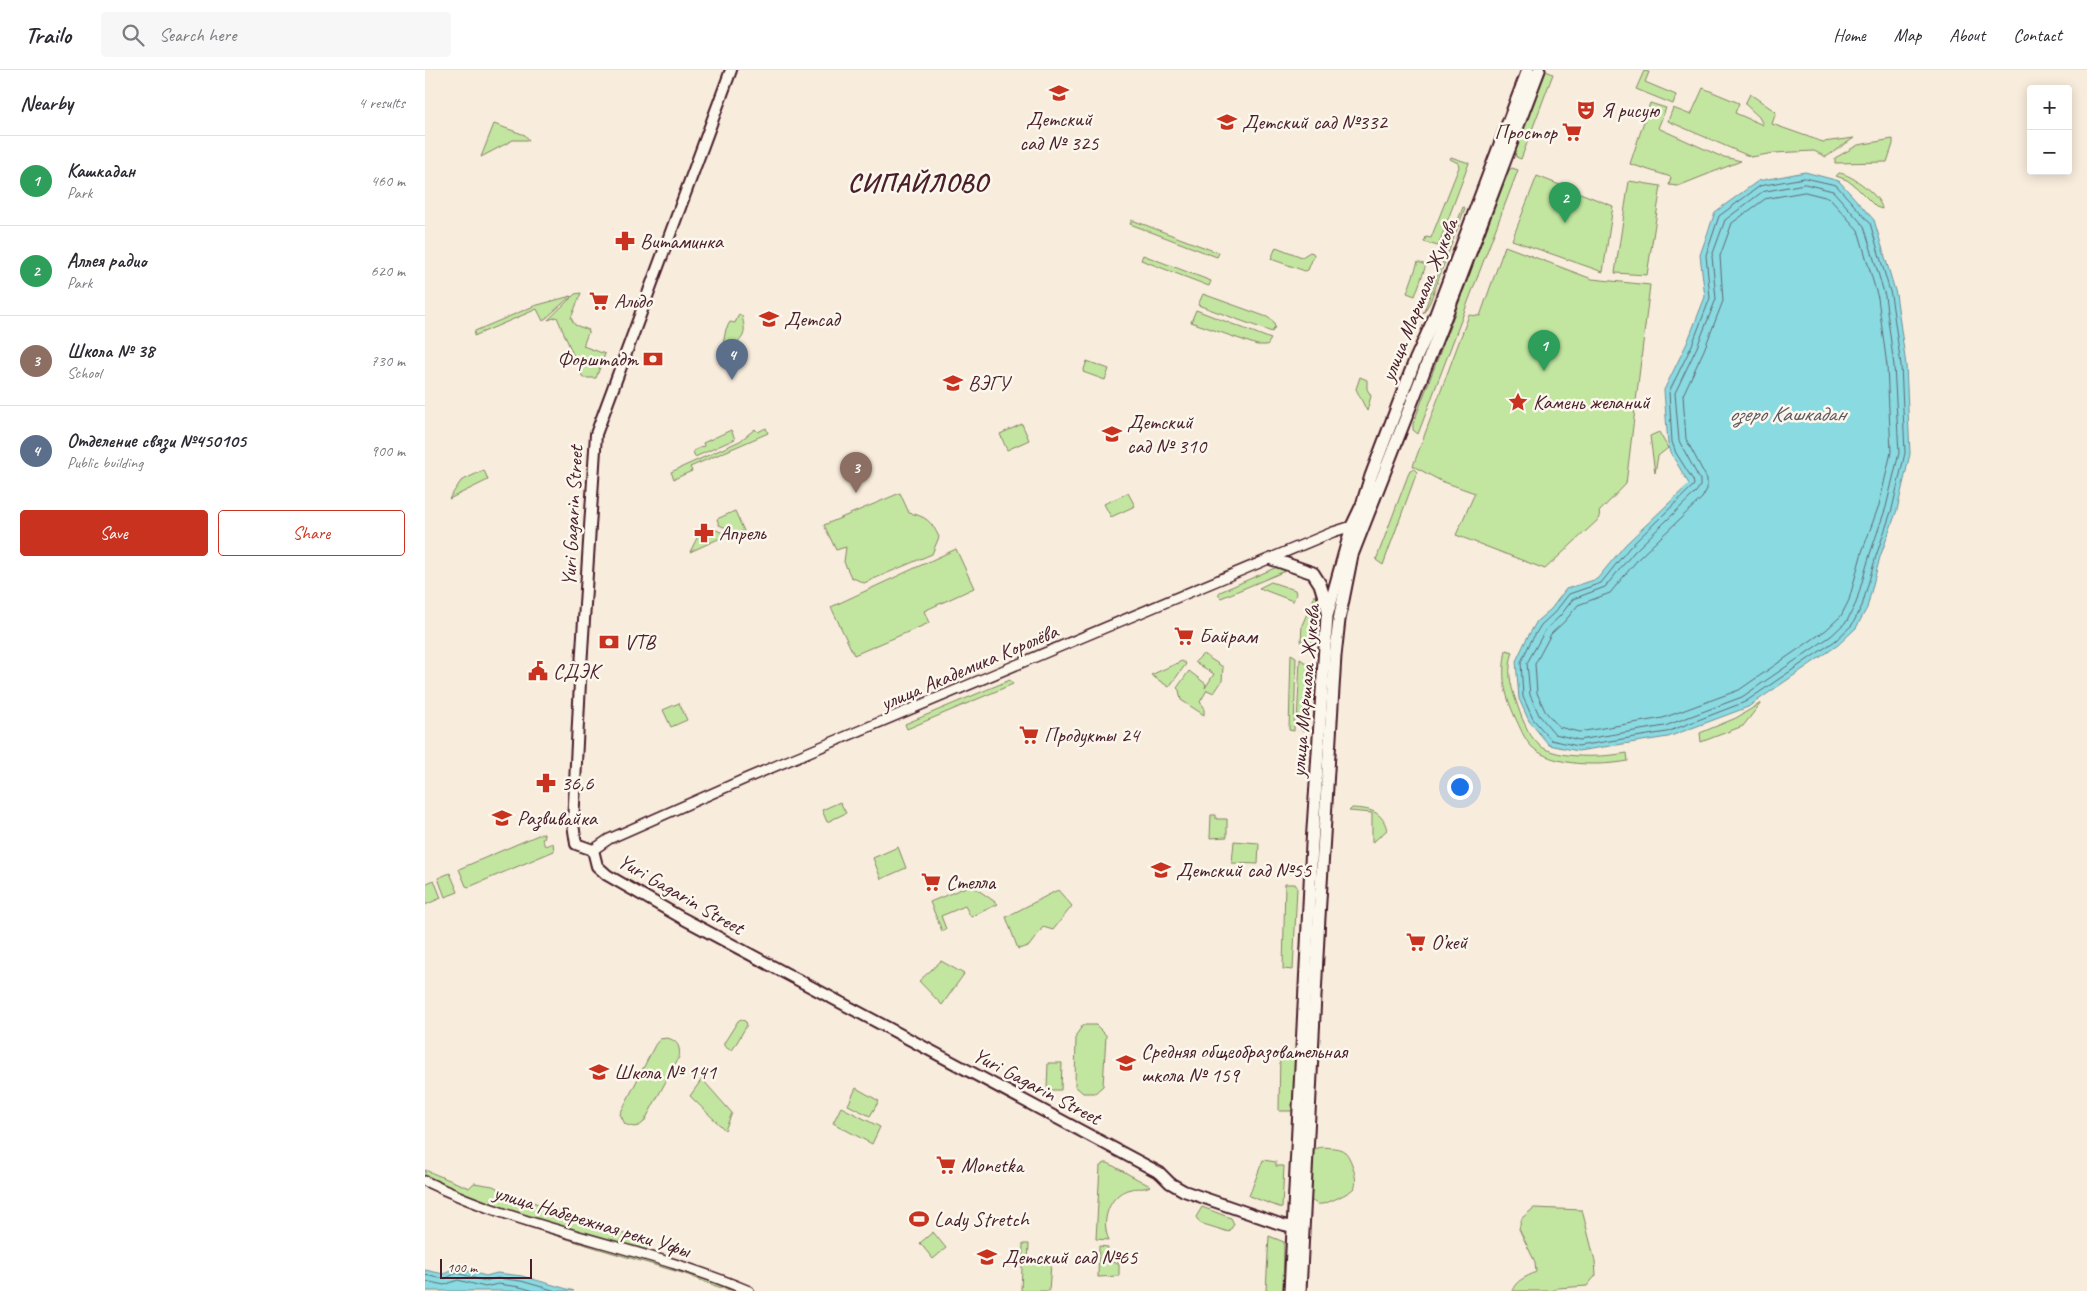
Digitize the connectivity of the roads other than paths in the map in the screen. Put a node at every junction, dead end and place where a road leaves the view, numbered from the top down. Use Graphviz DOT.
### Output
graph roads {
  1 [pos="731,70"];
  2 [pos="1528,70"];
  3 [pos="1539,70"];
  4 [pos="1357,527"];
  5 [pos="1272,559"];
  6 [pos="1328,610"];
  7 [pos="593,850"];
  8 [pos="425,1181"];
  9 [pos="1299,1229"];
  10 [pos="749,1291"];
  11 [pos="1290,1291"];
  12 [pos="1300,1291"];
  1 -- 7 [label="main road, Yuri Gagarin Street"];
  2 -- 4 [label="main road, улица Маршала Жукова"];
  3 -- 4 [label="main road, улица Маршала Жукова"];
  4 -- 5 [label="street, улица Академика Королёва"];
  4 -- 6 [label="main road, улица Маршала Жукова"];
  4 -- 9 [label="main road, улица Маршала Жукова"];
  5 -- 6 [label="main road"];
  5 -- 7 [label="street, улица Академика Королёва"];
  6 -- 9 [label="main road, улица Маршала Жукова"];
  7 -- 9 [label="main road, Yuri Gagarin Street"];
  8 -- 10 [label="street, улица Набережная реки Уфы"];
  9 -- 11 [label="main road, улица Маршала Жукова"];
  9 -- 12 [label="main road, улица Маршала Жукова"];
}
